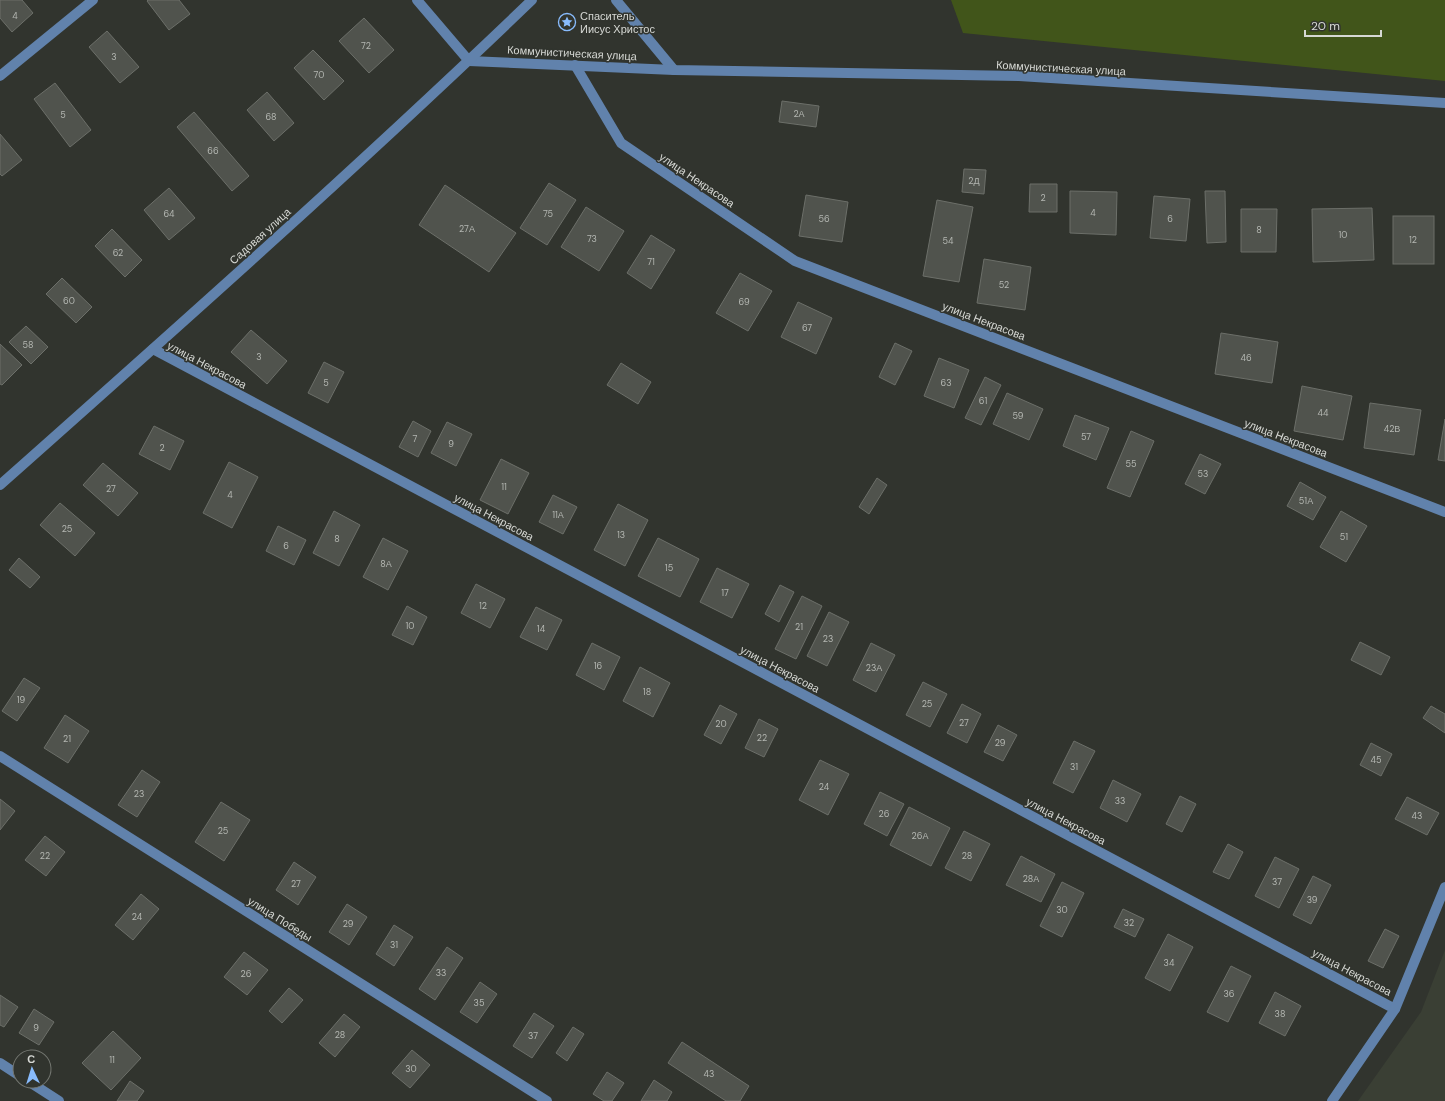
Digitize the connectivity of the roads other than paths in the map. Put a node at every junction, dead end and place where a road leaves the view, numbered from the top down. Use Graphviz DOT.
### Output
graph roads {
  1 [pos="93,0"];
  2 [pos="417,0"];
  3 [pos="532,0"];
  4 [pos="616,0"];
  5 [pos="469,61"];
  6 [pos="575,65"];
  7 [pos="674,70"];
  8 [pos="0,76"];
  9 [pos="1445,104"];
  10 [pos="153,349"];
  11 [pos="0,485"];
  12 [pos="1445,512"];
  13 [pos="0,756"];
  14 [pos="1445,887"];
  15 [pos="1395,1009"];
  16 [pos="0,1063"];
  17 [pos="12,1071"];
  18 [pos="40,1089"];
  19 [pos="59,1101"];
  20 [pos="547,1101"];
  21 [pos="1332,1101"];
  1 -- 8 [label="street"];
  2 -- 5 [label="street"];
  3 -- 5 [label="street, Садовая улица"];
  4 -- 7 [label="street, Коммунистическая улица"];
  5 -- 6 [label="street, Коммунистическая улица"];
  5 -- 10 [label="street, Садовая улица"];
  6 -- 7 [label="street, Коммунистическая улица"];
  6 -- 12 [label="street, улица Некрасова"];
  7 -- 9 [label="street, Коммунистическая улица"];
  10 -- 11 [label="street, Садовая улица"];
  10 -- 15 [label="street, улица Некрасова"];
  13 -- 20 [label="street, улица Победы"];
  14 -- 15 [label="street, улица Некрасова"];
  15 -- 21 [label="street, улица Некрасова"];
  16 -- 17 [label="street"];
  18 -- 19 [label="street"];
}
